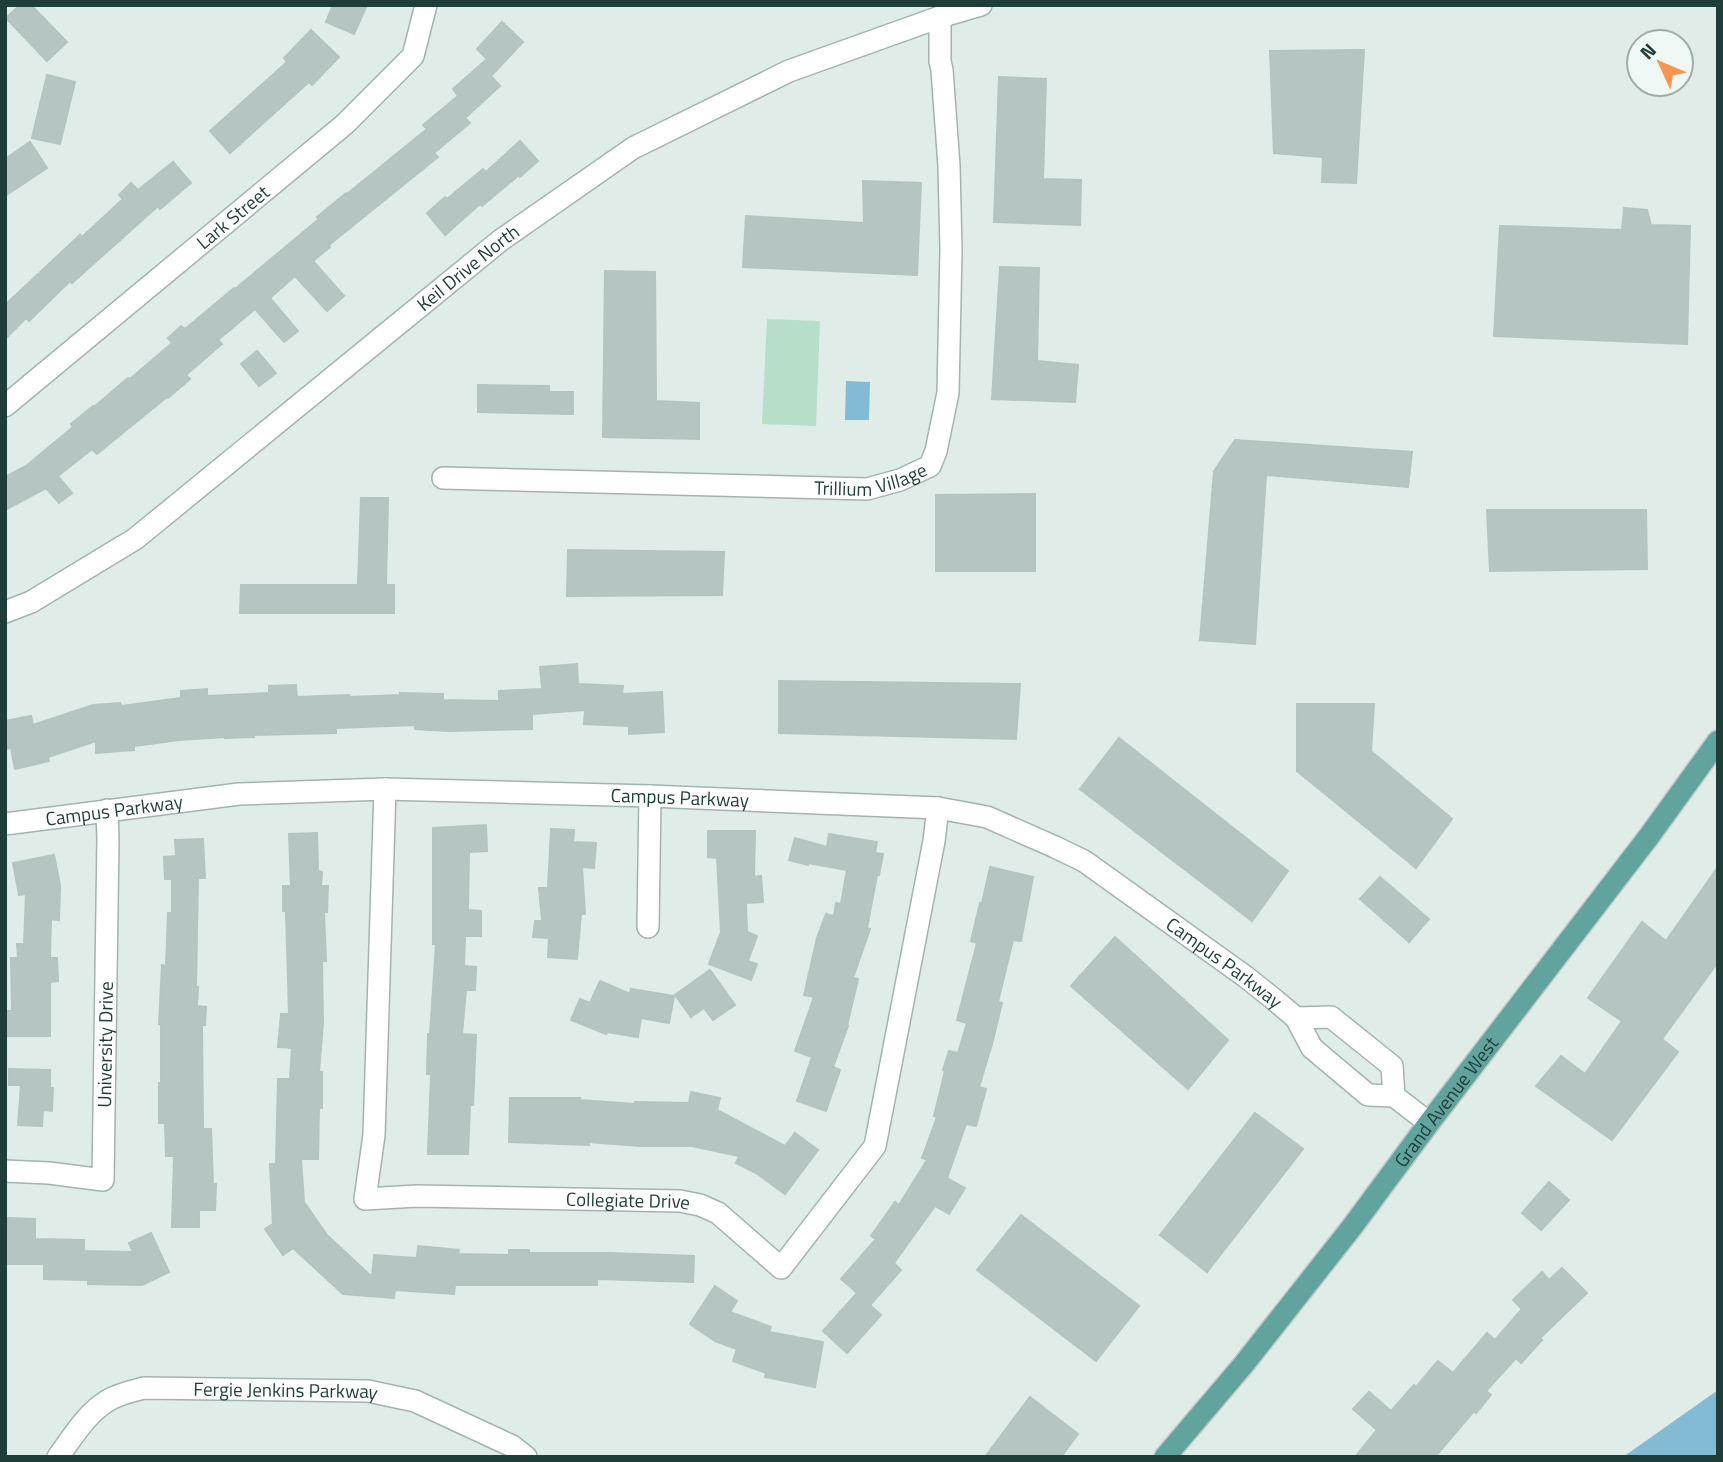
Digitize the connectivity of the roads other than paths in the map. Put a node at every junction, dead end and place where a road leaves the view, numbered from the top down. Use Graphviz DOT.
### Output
graph roads {
  1 [pos="426,5"];
  2 [pos="981,5"];
  3 [pos="940,18"];
  4 [pos="5,406"];
  5 [pos="443,478"];
  6 [pos="5,612"];
  7 [pos="1718,741"];
  8 [pos="385,789"];
  9 [pos="650,796"];
  10 [pos="938,808"];
  11 [pos="107,810"];
  12 [pos="5,824"];
  13 [pos="648,927"];
  14 [pos="1296,1018"];
  15 [pos="1394,1096"];
  16 [pos="1429,1123"];
  17 [pos="5,1171"];
  18 [pos="58,1457"];
  19 [pos="526,1457"];
  20 [pos="1165,1457"];
  1 -- 4 [label="street, Lark Street"];
  2 -- 3 [label="street, Keil Drive North"];
  3 -- 5 [label="street, Trillium Village"];
  3 -- 6 [label="street, Keil Drive North"];
  7 -- 16 [label="main road, Grand Avenue West"];
  8 -- 9 [label="street, Campus Parkway"];
  8 -- 10 [label="street, Collegiate Drive"];
  8 -- 11 [label="street, Campus Parkway"];
  9 -- 10 [label="street, Campus Parkway"];
  9 -- 13 [label="street"];
  10 -- 14 [label="street, Campus Parkway"];
  11 -- 12 [label="street, Campus Parkway"];
  11 -- 17 [label="street, University Drive"];
  14 -- 15 [label="street, Campus Parkway"];
  14 -- 15 [label="street, Campus Parkway"];
  15 -- 16 [label="street, Campus Parkway"];
  16 -- 20 [label="main road, Grand Avenue West"];
  18 -- 19 [label="street, Fergie Jenkins Parkway"];
}
